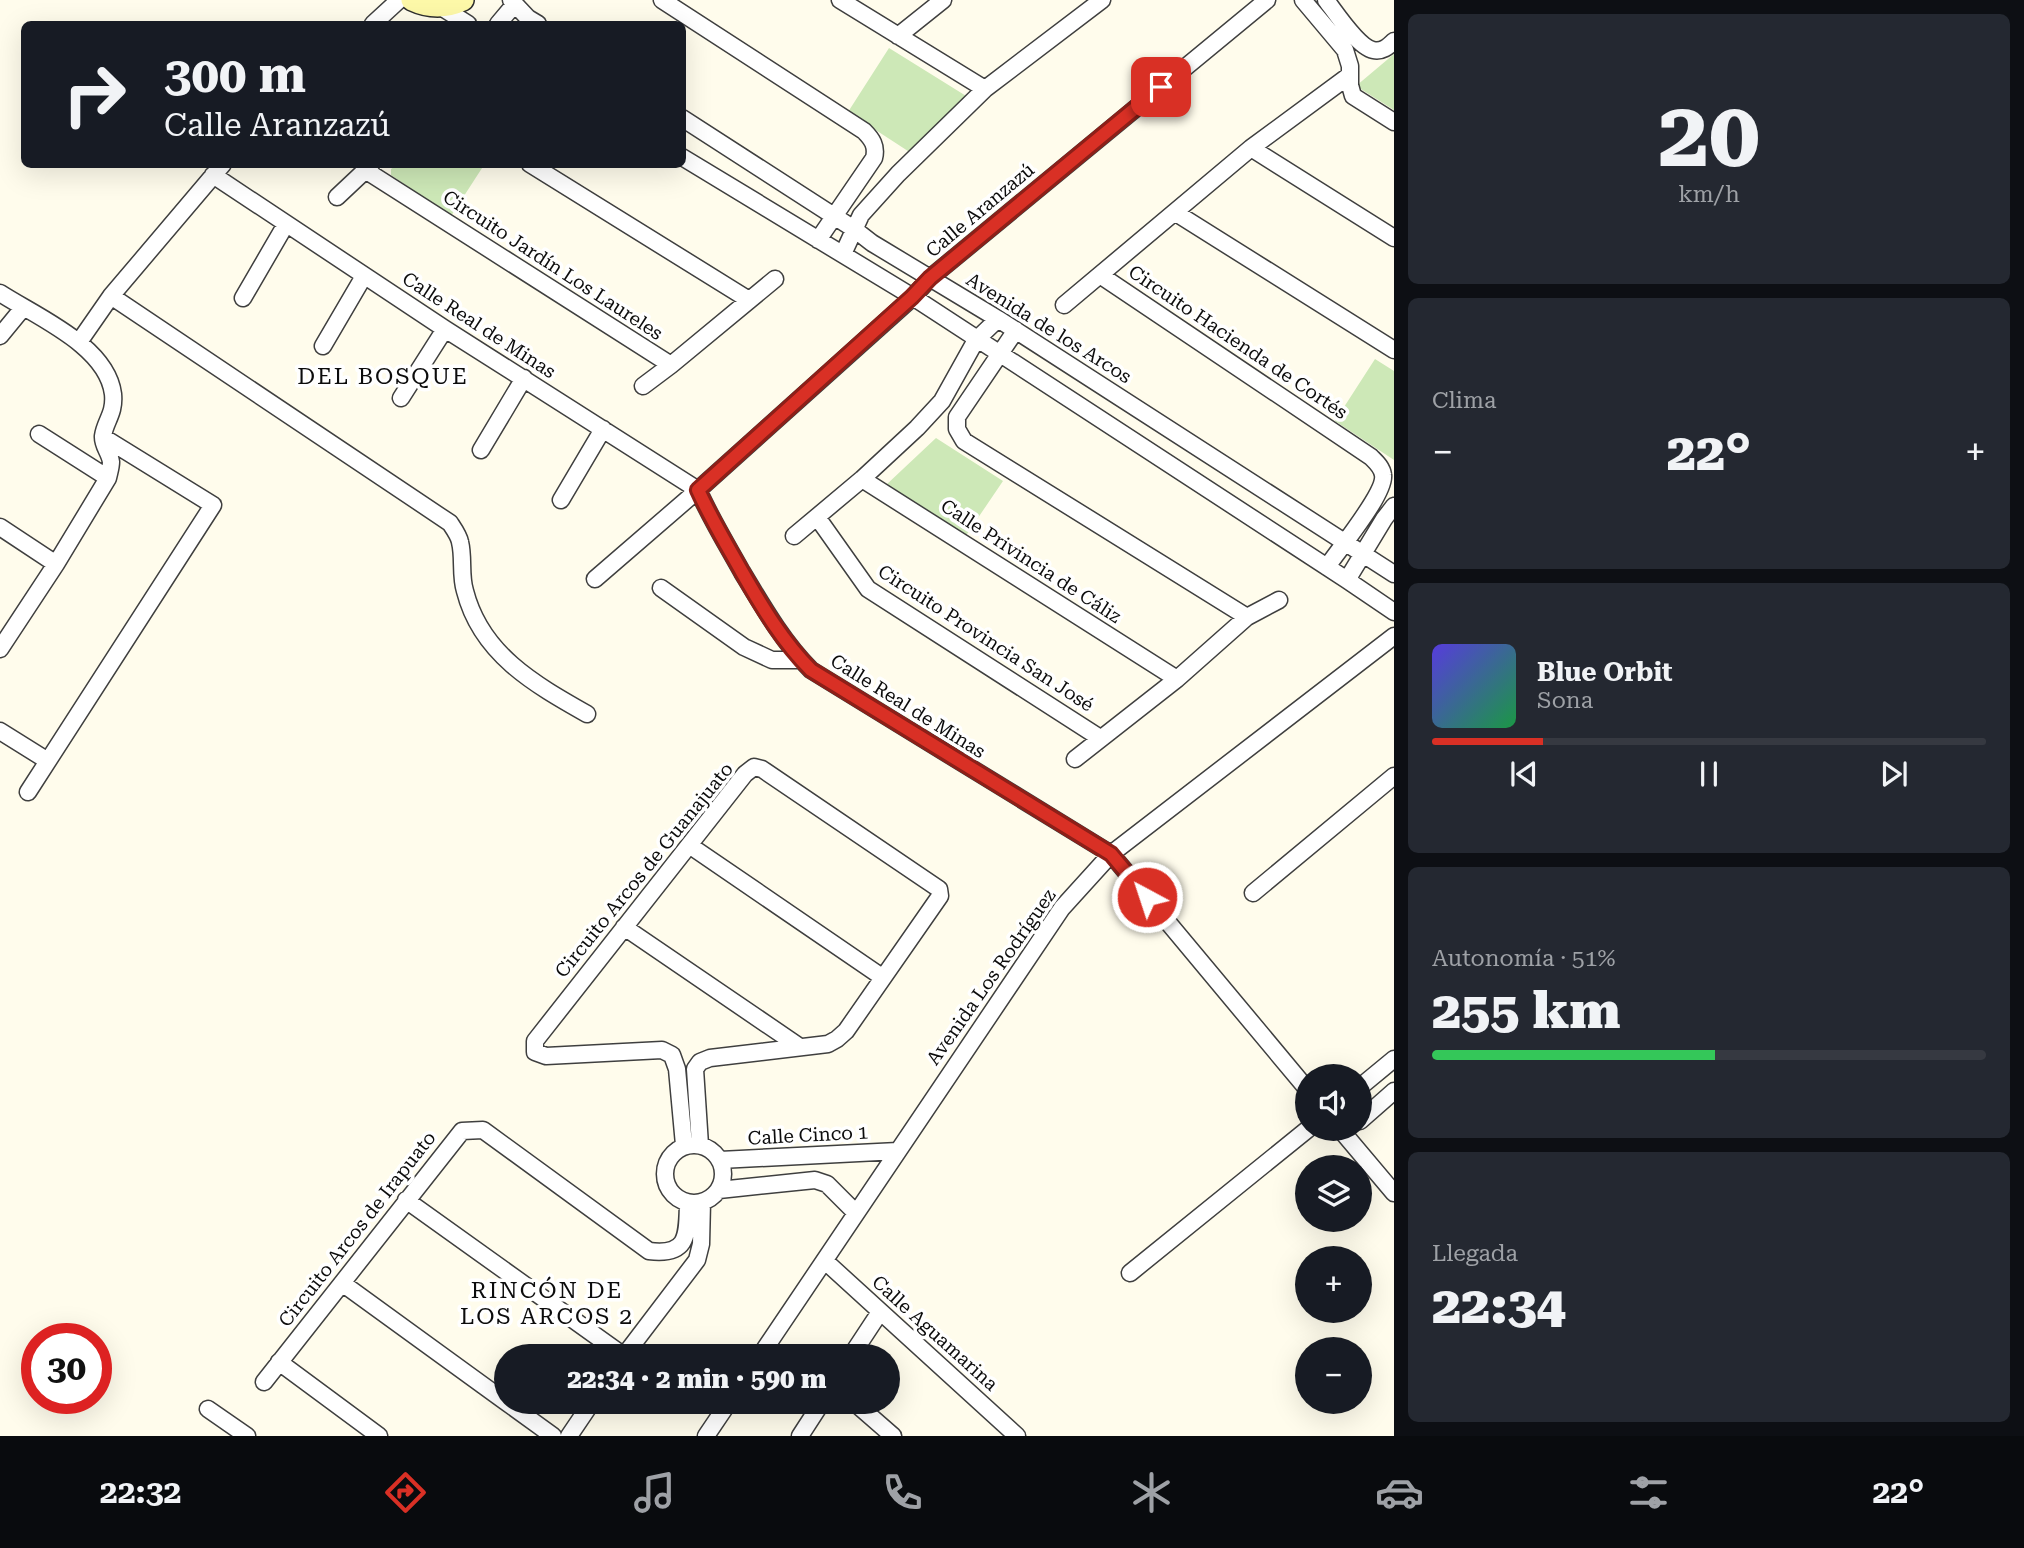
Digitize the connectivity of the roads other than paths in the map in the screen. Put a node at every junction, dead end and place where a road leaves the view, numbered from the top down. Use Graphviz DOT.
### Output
graph roads {
  1 [pos="399,0"];
  2 [pos="412,0"];
  3 [pos="463,0"];
  4 [pos="663,0"];
  5 [pos="840,0"];
  6 [pos="943,0"];
  7 [pos="1102,0"];
  8 [pos="1267,0"];
  9 [pos="1303,0"];
  10 [pos="1326,0"];
  11 [pos="513,2"];
  12 [pos="441,6"];
  13 [pos="376,21"];
  14 [pos="464,21"];
  15 [pos="500,21"];
  16 [pos="529,21"];
  17 [pos="898,36"];
  18 [pos="1387,46"];
  19 [pos="1350,75"];
  20 [pos="985,89"];
  21 [pos="686,121"];
  22 [pos="1394,122"];
  23 [pos="1251,148"];
  24 [pos="686,159"];
  25 [pos="367,168"];
  26 [pos="370,168"];
  27 [pos="536,168"];
  28 [pos="218,170"];
  29 [pos="337,197"];
  30 [pos="1176,213"];
  31 [pos="834,216"];
  32 [pos="286,224"];
  33 [pos="855,229"];
  34 [pos="1394,238"];
  35 [pos="818,240"];
  36 [pos="842,254"];
  37 [pos="1100,275"];
  38 [pos="364,276"];
  39 [pos="930,278"];
  40 [pos="775,279"];
  41 [pos="0,293"];
  42 [pos="111,296"];
  43 [pos="912,297"];
  44 [pos="243,298"];
  45 [pos="749,300"];
  46 [pos="1064,305"];
  47 [pos="23,308"];
  48 [pos="998,319"];
  49 [pos="445,329"];
  50 [pos="1016,330"];
  51 [pos="0,336"];
  52 [pos="976,340"];
  53 [pos="79,342"];
  54 [pos="323,346"];
  55 [pos="1394,350"];
  56 [pos="999,354"];
  57 [pos="671,365"];
  58 [pos="524,378"];
  59 [pos="643,386"];
  60 [pos="401,398"];
  61 [pos="603,429"];
  62 [pos="40,434"];
  63 [pos="103,437"];
  64 [pos="481,450"];
  65 [pos="108,478"];
  66 [pos="862,479"];
  67 [pos="698,490"];
  68 [pos="561,500"];
  69 [pos="1394,506"];
  70 [pos="817,517"];
  71 [pos="0,527"];
  72 [pos="794,536"];
  73 [pos="1344,542"];
  74 [pos="1362,554"];
  75 [pos="56,564"];
  76 [pos="1327,567"];
  77 [pos="1394,574"];
  78 [pos="595,579"];
  79 [pos="1348,580"];
  80 [pos="661,588"];
  81 [pos="1279,600"];
  82 [pos="1394,612"];
  83 [pos="1247,617"];
  84 [pos="1394,636"];
  85 [pos="0,649"];
  86 [pos="801,660"];
  87 [pos="1177,679"];
  88 [pos="587,714"];
  89 [pos="0,731"];
  90 [pos="1100,738"];
  91 [pos="1075,759"];
  92 [pos="48,761"];
  93 [pos="1394,776"];
  94 [pos="28,792"];
  95 [pos="689,845"];
  96 [pos="1111,854"];
  97 [pos="1253,893"];
  98 [pos="624,926"];
  99 [pos="882,977"];
  100 [pos="800,1047"];
  101 [pos="1394,1059"];
  102 [pos="1295,1075"];
  103 [pos="1372,1077"];
  104 [pos="1394,1091"];
  105 [pos="1372,1110"];
  106 [pos="1295,1140"];
  107 [pos="1354,1141"];
  108 [pos="692,1145"];
  109 [pos="898,1151"];
  110 [pos="720,1160"];
  111 [pos="719,1190"];
  112 [pos="1394,1193"];
  113 [pos="406,1200"];
  114 [pos="695,1203"];
  115 [pos="856,1213"];
  116 [pos="825,1261"];
  117 [pos="1130,1273"];
  118 [pos="342,1283"];
  119 [pos="880,1312"];
  120 [pos="607,1344"];
  121 [pos="633,1344"];
  122 [pos="768,1344"];
  123 [pos="859,1344"];
  124 [pos="279,1362"];
  125 [pos="264,1382"];
  126 [pos="494,1393"];
  127 [pos="208,1409"];
  128 [pos="523,1414"];
  129 [pos="585,1414"];
  130 [pos="721,1414"];
  131 [pos="814,1414"];
  132 [pos="868,1414"];
  133 [pos="247,1436"];
  134 [pos="379,1436"];
  135 [pos="553,1436"];
  136 [pos="569,1436"];
  137 [pos="706,1436"];
  138 [pos="800,1436"];
  139 [pos="893,1436"];
  140 [pos="1017,1436"];
  1 -- 13 [label="street"];
  2 -- 12 [label="main road"];
  3 -- 12 [label="main road"];
  4 -- 31 [label="street"];
  5 -- 17 [label="street"];
  6 -- 17 [label="street"];
  7 -- 20 [label="street"];
  8 -- 39 [label="street, Calle Aranzazú"];
  9 -- 19 [label="street"];
  10 -- 18 [label="street"];
  11 -- 15 [label="street"];
  11 -- 16 [label="street"];
  12 -- 14 [label="street"];
  17 -- 20 [label="street"];
  19 -- 22 [label="street"];
  19 -- 23 [label="street, Circuito Hacienda de Cortés"];
  20 -- 33 [label="street"];
  21 -- 31 [label="street, Avenida de los Arcos"];
  23 -- 30 [label="street, Circuito Hacienda de Cortés"];
  23 -- 34 [label="street"];
  24 -- 35 [label="street"];
  25 -- 29 [label="street"];
  26 -- 57 [label="street, Circuito Jardín Los Laureles"];
  27 -- 45 [label="street"];
  28 -- 32 [label="street, Calle Real de Minas"];
  28 -- 42 [label="street"];
  30 -- 37 [label="street, Circuito Hacienda de Cortés"];
  30 -- 55 [label="street"];
  31 -- 33 [label="street, Avenida de los Arcos"];
  31 -- 35 [label="street"];
  32 -- 38 [label="street, Calle Real de Minas"];
  32 -- 44 [label="street"];
  33 -- 36 [label="street"];
  33 -- 39 [label="street, Avenida de los Arcos"];
  35 -- 36 [label="street"];
  36 -- 43 [label="street"];
  37 -- 46 [label="street"];
  37 -- 73 [label="street, Circuito Hacienda de Cortés"];
  38 -- 49 [label="street, Calle Real de Minas"];
  38 -- 54 [label="street"];
  39 -- 43 [label="street, Calle Aranzazú"];
  39 -- 48 [label="street, Avenida de los Arcos"];
  40 -- 45 [label="street, Circuito Jardín Los Laureles"];
  41 -- 47 [label="street"];
  42 -- 53 [label="street"];
  42 -- 88 [label="street"];
  43 -- 52 [label="street"];
  43 -- 67 [label="street, Calle Aranzazú"];
  45 -- 57 [label="street, Circuito Jardín Los Laureles"];
  47 -- 51 [label="street"];
  47 -- 53 [label="street"];
  48 -- 50 [label="street, Avenida de los Arcos"];
  48 -- 52 [label="street"];
  49 -- 58 [label="street, Calle Real de Minas"];
  49 -- 60 [label="street"];
  50 -- 56 [label="street"];
  50 -- 73 [label="street, Avenida de los Arcos"];
  52 -- 56 [label="street"];
  52 -- 66 [label="street"];
  53 -- 63 [label="street"];
  56 -- 76 [label="street"];
  56 -- 83 [label="street"];
  57 -- 59 [label="street"];
  58 -- 61 [label="street, Calle Real de Minas"];
  58 -- 64 [label="street"];
  61 -- 67 [label="street, Calle Real de Minas"];
  61 -- 68 [label="street"];
  62 -- 65 [label="street"];
  63 -- 65 [label="street"];
  63 -- 92 [label="street"];
  65 -- 75 [label="street"];
  66 -- 70 [label="street"];
  66 -- 87 [label="street, Calle Privincia de Cáliz"];
  67 -- 78 [label="street, Calle Aranzazú"];
  67 -- 86 [label="street, Calle Real de Minas"];
  69 -- 74 [label="street"];
  70 -- 72 [label="street"];
  70 -- 90 [label="street, Circuito Provincia San José"];
  71 -- 75 [label="street"];
  73 -- 74 [label="street, Avenida de los Arcos"];
  73 -- 76 [label="street, Circuito Hacienda de Cortés"];
  74 -- 77 [label="street, Avenida de los Arcos"];
  74 -- 79 [label="street"];
  75 -- 85 [label="street"];
  76 -- 79 [label="street"];
  79 -- 82 [label="street"];
  80 -- 86 [label="street"];
  81 -- 83 [label="street, Circuito Provincia San José"];
  83 -- 87 [label="street, Circuito Provincia San José"];
  84 -- 96 [label="street, Avenida Los Rodríguez"];
  86 -- 96 [label="street, Calle Real de Minas"];
  87 -- 90 [label="street, Circuito Provincia San José"];
  89 -- 92 [label="street"];
  90 -- 91 [label="street, Circuito Provincia San José"];
  92 -- 94 [label="street"];
  93 -- 97 [label="street"];
  95 -- 98 [label="street, Circuito Arcos de Guanajuato"];
  95 -- 99 [label="street"];
  95 -- 99 [label="street, Circuito Arcos de Guanajuato"];
  96 -- 102 [label="street, Calle Real de Minas"];
  96 -- 109 [label="street, Avenida Los Rodríguez"];
  98 -- 100 [label="street"];
  98 -- 108 [label="street, Circuito Arcos de Guanajuato"];
  99 -- 100 [label="street, Circuito Arcos de Guanajuato"];
  100 -- 108 [label="street, Circuito Arcos de Guanajuato"];
  101 -- 103 [label="street"];
  104 -- 105 [label="street"];
  106 -- 117 [label="street"];
  107 -- 112 [label="street"];
  108 -- 110 [label="street"];
  108 -- 114 [label="street"];
  109 -- 110 [label="street, Calle Cinco 1"];
  109 -- 115 [label="street, Avenida Los Rodríguez"];
  110 -- 111 [label="street"];
  111 -- 114 [label="street"];
  111 -- 115 [label="street"];
  113 -- 114 [label="street, Circuito Arcos de Irapuato"];
  113 -- 118 [label="street, Circuito Arcos de Irapuato"];
  113 -- 120 [label="street"];
  114 -- 121 [label="street"];
  115 -- 116 [label="street, Avenida Los Rodríguez"];
  116 -- 119 [label="street, Calle Aguamarina"];
  116 -- 122 [label="street, Avenida Los Rodríguez"];
  118 -- 124 [label="street, Circuito Arcos de Irapuato"];
  118 -- 126 [label="street"];
  119 -- 123 [label="street"];
  119 -- 140 [label="street, Calle Aguamarina"];
  124 -- 125 [label="street, Circuito Arcos de Irapuato"];
  124 -- 134 [label="street"];
  127 -- 133 [label="street"];
  128 -- 135 [label="street"];
  129 -- 136 [label="street"];
  130 -- 137 [label="street"];
  131 -- 138 [label="street"];
  132 -- 139 [label="street"];
}
